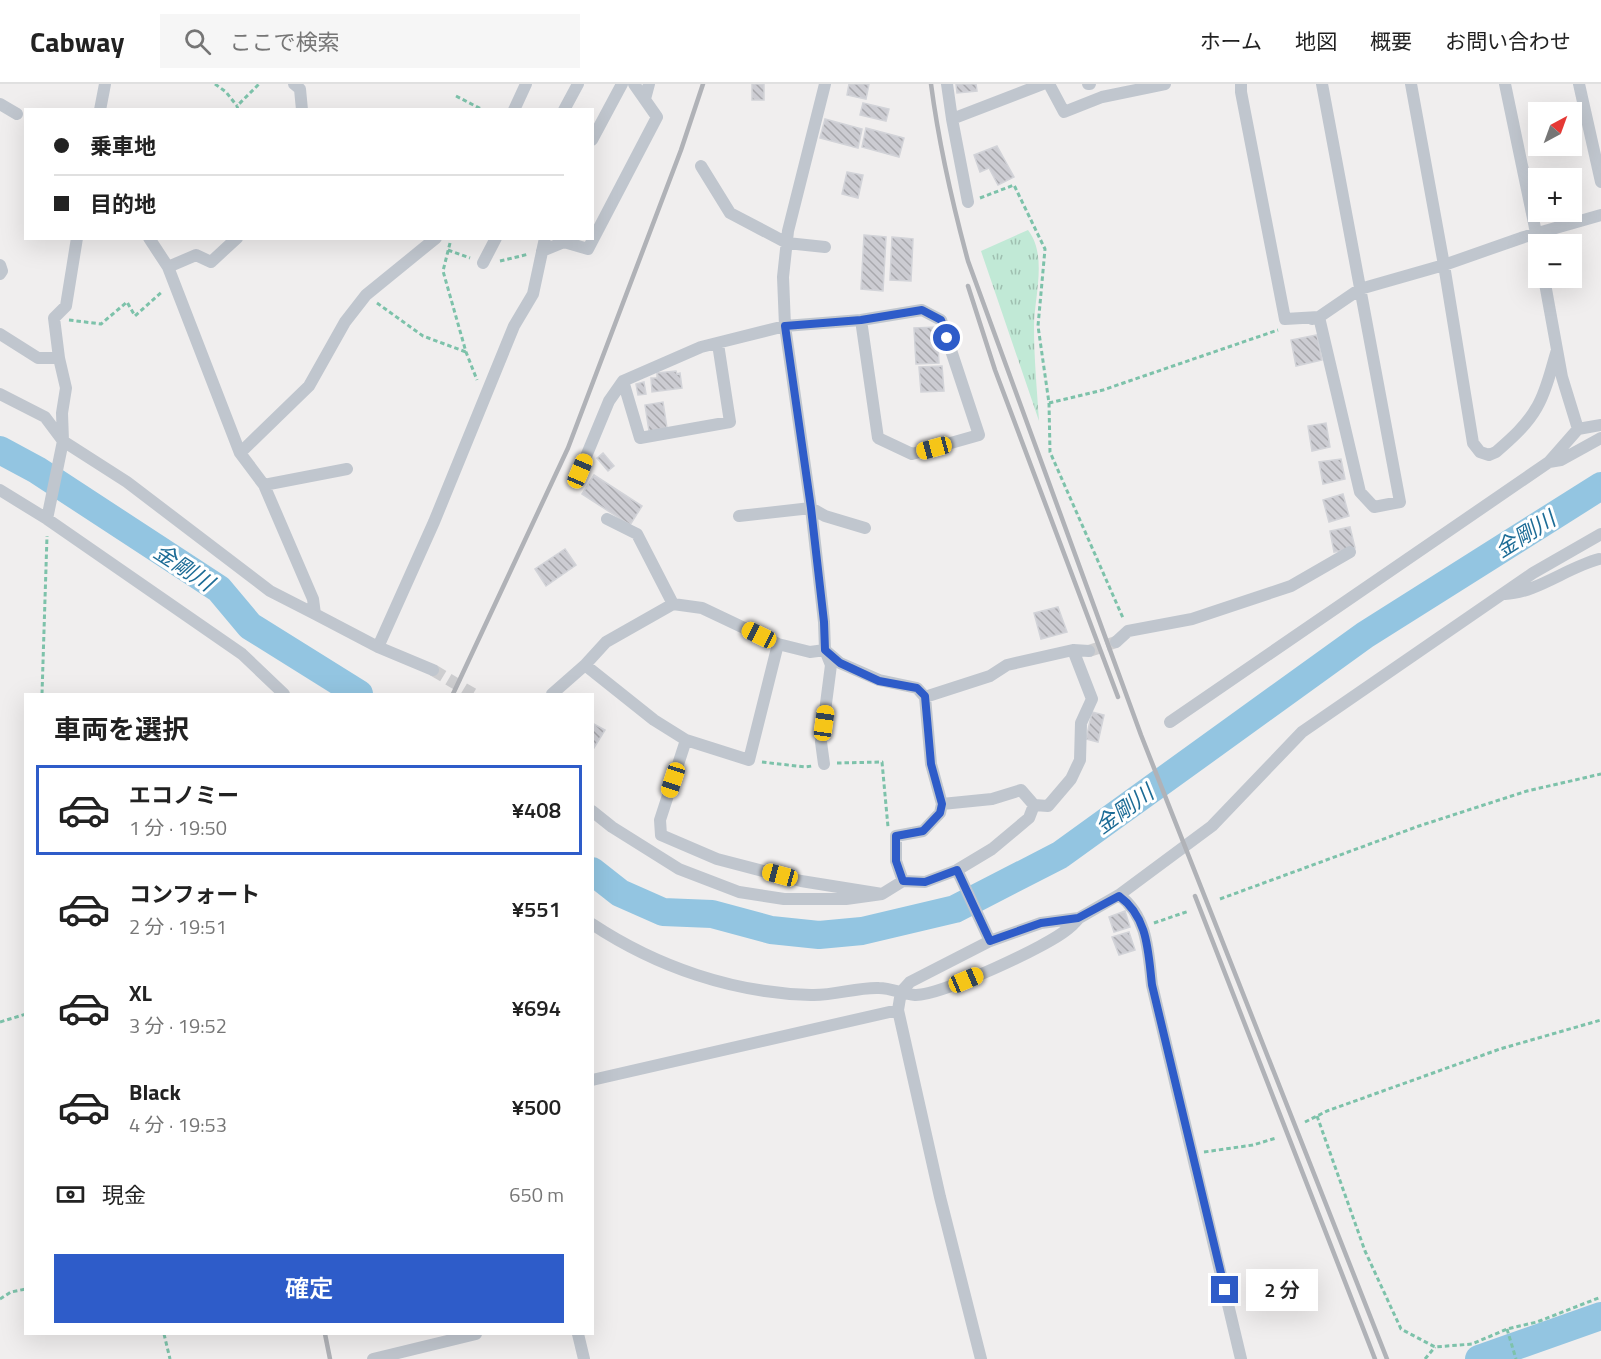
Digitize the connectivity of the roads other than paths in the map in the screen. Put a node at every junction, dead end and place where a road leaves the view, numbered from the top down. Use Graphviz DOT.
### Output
graph roads {
  1 [pos="105,84"];
  2 [pos="294,84"];
  3 [pos="526,84"];
  4 [pos="578,84"];
  5 [pos="622,84"];
  6 [pos="634,84"];
  7 [pos="650,84"];
  8 [pos="825,84"];
  9 [pos="947,84"];
  10 [pos="1042,84"];
  11 [pos="1049,84"];
  12 [pos="1165,84"];
  13 [pos="1241,84"];
  14 [pos="1322,84"];
  15 [pos="1411,84"];
  16 [pos="1505,84"];
  17 [pos="1579,84"];
  18 [pos="645,99"];
  19 [pos="0,104"];
  20 [pos="100,108"];
  21 [pos="302,108"];
  22 [pos="514,108"];
  23 [pos="565,108"];
  24 [pos="16,114"];
  25 [pos="952,119"];
  26 [pos="594,137"];
  27 [pos="701,166"];
  28 [pos="1601,182"];
  29 [pos="968,202"];
  30 [pos="1601,215"];
  31 [pos="1537,234"];
  32 [pos="1528,237"];
  33 [pos="594,238"];
  34 [pos="77,240"];
  35 [pos="150,240"];
  36 [pos="235,240"];
  37 [pos="434,240"];
  38 [pos="495,240"];
  39 [pos="593,240"];
  40 [pos="787,243"];
  41 [pos="543,245"];
  42 [pos="825,247"];
  43 [pos="483,263"];
  44 [pos="0,265"];
  45 [pos="1444,265"];
  46 [pos="168,267"];
  47 [pos="0,274"];
  48 [pos="1546,288"];
  49 [pos="1360,289"];
  50 [pos="1319,317"];
  51 [pos="861,320"];
  52 [pos="785,326"];
  53 [pos="1285,328"];
  54 [pos="0,334"];
  55 [pos="718,344"];
  56 [pos="1557,350"];
  57 [pos="59,358"];
  58 [pos="623,381"];
  59 [pos="0,393"];
  60 [pos="1601,425"];
  61 [pos="1578,429"];
  62 [pos="1601,438"];
  63 [pos="63,441"];
  64 [pos="240,453"];
  65 [pos="1548,462"];
  66 [pos="347,469"];
  67 [pos="580,471"];
  68 [pos="264,484"];
  69 [pos="0,490"];
  70 [pos="811,508"];
  71 [pos="739,516"];
  72 [pos="47,519"];
  73 [pos="607,519"];
  74 [pos="865,528"];
  75 [pos="1601,534"];
  76 [pos="1350,552"];
  77 [pos="1600,561"];
  78 [pos="1504,594"];
  79 [pos="673,604"];
  80 [pos="315,614"];
  81 [pos="1116,642"];
  82 [pos="778,644"];
  83 [pos="378,647"];
  84 [pos="825,650"];
  85 [pos="1073,650"];
  86 [pos="1089,651"];
  87 [pos="585,665"];
  88 [pos="433,670"];
  89 [pos="283,693"];
  90 [pos="553,693"];
  91 [pos="925,696"];
  92 [pos="1170,722"];
  93 [pos="686,740"];
  94 [pos="824,764"];
  95 [pos="942,804"];
  96 [pos="1034,805"];
  97 [pos="594,813"];
  98 [pos="957,870"];
  99 [pos="903,881"];
  100 [pos="882,894"];
  101 [pos="1119,896"];
  102 [pos="1078,918"];
  103 [pos="594,925"];
  104 [pos="987,936"];
  105 [pos="901,992"];
  106 [pos="898,1010"];
  107 [pos="594,1080"];
  108 [pos="472,1335"];
  109 [pos="578,1335"];
  110 [pos="373,1359"];
  111 [pos="584,1359"];
  112 [pos="981,1359"];
  113 [pos="1241,1359"];
  1 -- 20 [label="street"];
  2 -- 21 [label="street"];
  3 -- 22 [label="street"];
  4 -- 23 [label="street"];
  5 -- 26 [label="street"];
  6 -- 18 [label="street"];
  7 -- 18 [label="street"];
  8 -- 40 [label="street"];
  9 -- 25 [label="street"];
  10 -- 25 [label="street"];
  11 -- 12 [label="street"];
  13 -- 50 [label="street"];
  14 -- 49 [label="street"];
  15 -- 45 [label="street"];
  16 -- 31 [label="street"];
  17 -- 28 [label="street"];
  18 -- 33 [label="street"];
  19 -- 24 [label="street"];
  25 -- 29 [label="street"];
  27 -- 40 [label="street"];
  30 -- 31 [label="street"];
  32 -- 45 [label="street"];
  34 -- 57 [label="street"];
  35 -- 46 [label="street"];
  36 -- 46 [label="street"];
  37 -- 64 [label="street"];
  38 -- 43 [label="street"];
  39 -- 41 [label="street"];
  40 -- 42 [label="street"];
  40 -- 52 [label="street"];
  41 -- 83 [label="street"];
  44 -- 47 [label="street"];
  45 -- 49 [label="street"];
  45 -- 56 [label="street"];
  46 -- 64 [label="street"];
  48 -- 56 [label="street"];
  49 -- 50 [label="street"];
  49 -- 50 [label="street"];
  50 -- 53 [label="street"];
  51 -- 51 [label="street"];
  51 -- 52 [label="street"];
  52 -- 55 [label="street"];
  52 -- 70 [label="street"];
  54 -- 57 [label="street"];
  55 -- 58 [label="street"];
  55 -- 58 [label="street"];
  56 -- 61 [label="street"];
  57 -- 63 [label="street"];
  58 -- 67 [label="street"];
  59 -- 63 [label="street"];
  60 -- 61 [label="street"];
  61 -- 65 [label="street"];
  62 -- 65 [label="street"];
  63 -- 72 [label="street"];
  63 -- 80 [label="street"];
  64 -- 68 [label="street"];
  65 -- 92 [label="street"];
  66 -- 68 [label="street"];
  68 -- 80 [label="street"];
  69 -- 72 [label="street"];
  70 -- 71 [label="street"];
  70 -- 74 [label="street"];
  70 -- 84 [label="street"];
  72 -- 89 [label="street"];
  73 -- 79 [label="street"];
  75 -- 78 [label="street"];
  76 -- 81 [label="street"];
  77 -- 78 [label="street"];
  78 -- 101 [label="street"];
  79 -- 82 [label="street"];
  79 -- 87 [label="street"];
  80 -- 83 [label="street"];
  82 -- 84 [label="street"];
  82 -- 93 [label="street"];
  83 -- 88 [label="street"];
  84 -- 91 [label="street"];
  84 -- 94 [label="street"];
  85 -- 86 [label="street"];
  85 -- 91 [label="street"];
  85 -- 96 [label="street"];
  87 -- 90 [label="street"];
  87 -- 93 [label="street"];
  91 -- 95 [label="street"];
  93 -- 100 [label="street"];
  95 -- 96 [label="street"];
  95 -- 99 [label="street"];
  96 -- 98 [label="street"];
  97 -- 100 [label="street"];
  98 -- 99 [label="street"];
  98 -- 104 [label="street"];
  99 -- 100 [label="street"];
  101 -- 102 [label="street"];
  101 -- 113 [label="street"];
  102 -- 104 [label="street"];
  102 -- 105 [label="street"];
  103 -- 105 [label="street"];
  104 -- 105 [label="street"];
  105 -- 106 [label="street"];
  106 -- 107 [label="street"];
  106 -- 112 [label="street"];
  108 -- 110 [label="street"];
  109 -- 111 [label="street"];
}
